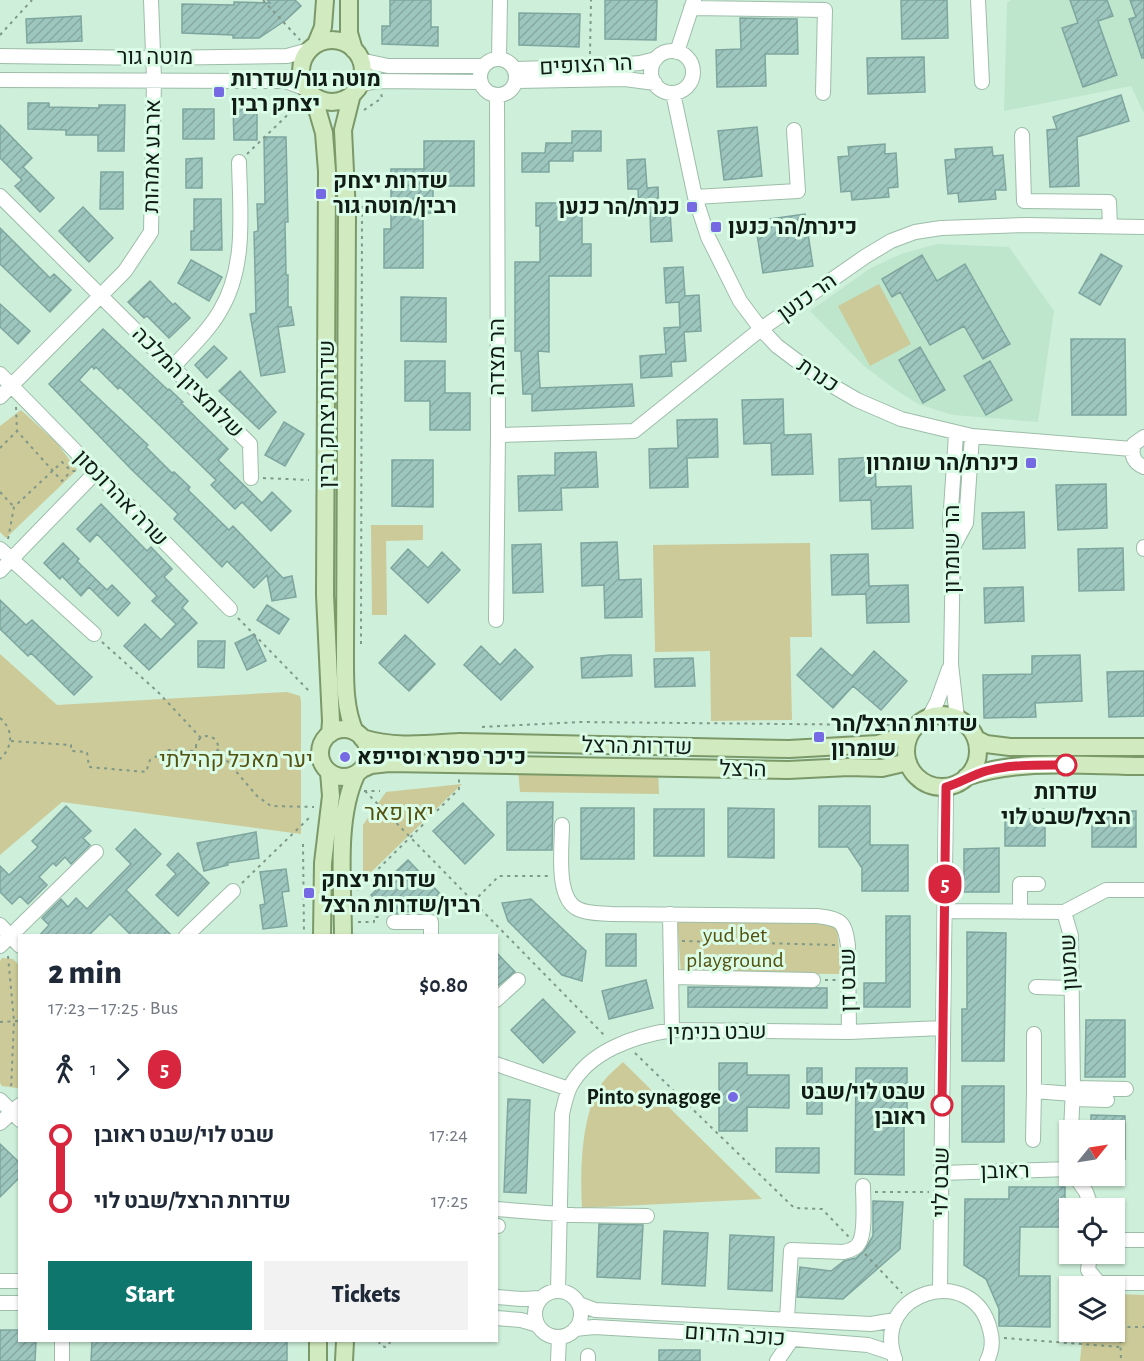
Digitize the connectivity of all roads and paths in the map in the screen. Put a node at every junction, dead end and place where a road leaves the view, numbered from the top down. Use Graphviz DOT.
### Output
graph roads {
  1 [pos="32,0"];
  2 [pos="151,0"];
  3 [pos="263,0"];
  4 [pos="326,0"];
  5 [pos="349,0"];
  6 [pos="500,0"];
  7 [pos="591,0"];
  8 [pos="978,0"];
  9 [pos="693,4"];
  10 [pos="0,35"];
  11 [pos="313,47"];
  12 [pos="677,52"];
  13 [pos="357,55"];
  14 [pos="0,56"];
  15 [pos="153,58"];
  16 [pos="499,59"];
  17 [pos="656,59"];
  18 [pos="483,66"];
  19 [pos="590,66"];
  20 [pos="515,75"];
  21 [pos="0,80"];
  22 [pos="153,80"];
  23 [pos="377,81"];
  24 [pos="481,82"];
  25 [pos="982,82"];
  26 [pos="655,83"];
  27 [pos="356,89"];
  28 [pos="673,93"];
  29 [pos="823,93"];
  30 [pos="307,95"];
  31 [pos="497,95"];
  32 [pos="360,114"];
  33 [pos="794,130"];
  34 [pos="1022,135"];
  35 [pos="238,162"];
  36 [pos="0,196"];
  37 [pos="695,197"];
  38 [pos="1024,201"];
  39 [pos="362,203"];
  40 [pos="1025,225"];
  41 [pos="1110,226"];
  42 [pos="1144,226"];
  43 [pos="101,296"];
  44 [pos="761,329"];
  45 [pos="173,367"];
  46 [pos="0,374"];
  47 [pos="12,386"];
  48 [pos="0,397"];
  49 [pos="16,405"];
  50 [pos="17,431"];
  51 [pos="956,434"];
  52 [pos="498,435"];
  53 [pos="972,436"];
  54 [pos="1144,437"];
  55 [pos="0,448"];
  56 [pos="1132,449"];
  57 [pos="78,463"];
  58 [pos="1144,467"];
  59 [pos="53,471"];
  60 [pos="71,471"];
  61 [pos="80,471"];
  62 [pos="96,472"];
  63 [pos="251,478"];
  64 [pos="78,479"];
  65 [pos="309,480"];
  66 [pos="0,492"];
  67 [pos="14,507"];
  68 [pos="0,539"];
  69 [pos="15,541"];
  70 [pos="4,546"];
  71 [pos="953,547"];
  72 [pos="11,560"];
  73 [pos="0,571"];
  74 [pos="230,609"];
  75 [pos="495,620"];
  76 [pos="94,634"];
  77 [pos="360,653"];
  78 [pos="951,664"];
  79 [pos="309,691"];
  80 [pos="0,718"];
  81 [pos="957,718"];
  82 [pos="918,726"];
  83 [pos="478,727"];
  84 [pos="330,734"];
  85 [pos="359,735"];
  86 [pos="201,738"];
  87 [pos="976,739"];
  88 [pos="11,741"];
  89 [pos="1144,747"];
  90 [pos="217,749"];
  91 [pos="196,751"];
  92 [pos="0,759"];
  93 [pos="908,762"];
  94 [pos="459,765"];
  95 [pos="1144,766"];
  96 [pos="329,772"];
  97 [pos="362,775"];
  98 [pos="966,777"];
  99 [pos="946,787"];
  100 [pos="364,791"];
  101 [pos="361,800"];
  102 [pos="314,807"];
  103 [pos="311,816"];
  104 [pos="562,825"];
  105 [pos="410,838"];
  106 [pos="303,844"];
  107 [pos="96,852"];
  108 [pos="551,876"];
  109 [pos="356,881"];
  110 [pos="1038,884"];
  111 [pos="1144,890"];
  112 [pos="233,891"];
  113 [pos="473,902"];
  114 [pos="945,912"];
  115 [pos="1020,912"];
  116 [pos="1064,912"];
  117 [pos="670,914"];
  118 [pos="358,916"];
  119 [pos="358,922"];
  120 [pos="388,922"];
  121 [pos="0,925"];
  122 [pos="351,932"];
  123 [pos="21,934"];
  124 [pos="188,934"];
  125 [pos="304,934"];
  126 [pos="321,934"];
  127 [pos="431,934"];
  128 [pos="670,940"];
  129 [pos="15,941"];
  130 [pos="848,945"];
  131 [pos="4,951"];
  132 [pos="671,978"];
  133 [pos="518,980"];
  134 [pos="820,980"];
  135 [pos="833,980"];
  136 [pos="1036,987"];
  137 [pos="1071,988"];
  138 [pos="498,998"];
  139 [pos="18,1021"];
  140 [pos="0,1022"];
  141 [pos="14,1022"];
  142 [pos="943,1028"];
  143 [pos="672,1030"];
  144 [pos="849,1032"];
  145 [pos="1034,1034"];
  146 [pos="619,1045"];
  147 [pos="498,1065"];
  148 [pos="569,1089"];
  149 [pos="1126,1089"];
  150 [pos="11,1090"];
  151 [pos="1034,1091"];
  152 [pos="1073,1094"];
  153 [pos="1107,1100"];
  154 [pos="0,1101"];
  155 [pos="17,1112"];
  156 [pos="1072,1120"];
  157 [pos="0,1124"];
  158 [pos="1033,1140"];
  159 [pos="1059,1169"];
  160 [pos="941,1173"];
  161 [pos="863,1189"];
  162 [pos="941,1192"];
  163 [pos="498,1209"];
  164 [pos="560,1214"];
  165 [pos="647,1216"];
  166 [pos="1125,1240"];
  167 [pos="1144,1240"];
  168 [pos="858,1246"];
  169 [pos="0,1281"];
  170 [pos="18,1281"];
  171 [pos="1125,1283"];
  172 [pos="1144,1283"];
  173 [pos="940,1290"];
  174 [pos="558,1291"];
  175 [pos="498,1297"];
  176 [pos="541,1298"];
  177 [pos="910,1301"];
  178 [pos="0,1303"];
  179 [pos="18,1303"];
  180 [pos="579,1304"];
  181 [pos="498,1318"];
  182 [pos="787,1318"];
  183 [pos="895,1320"];
  184 [pos="538,1325"];
  185 [pos="1125,1327"];
  186 [pos="1144,1327"];
  187 [pos="575,1329"];
  188 [pos="559,1337"];
  189 [pos="768,1337"];
  190 [pos="992,1337"];
  191 [pos="792,1339"];
  192 [pos="62,1342"];
  193 [pos="318,1342"];
  194 [pos="345,1342"];
  195 [pos="379,1342"];
  196 [pos="390,1342"];
  197 [pos="1120,1342"];
  198 [pos="1120,1347"];
  199 [pos="894,1357"];
  200 [pos="62,1361"];
  201 [pos="318,1361"];
  202 [pos="344,1361"];
  203 [pos="558,1361"];
  204 [pos="776,1361"];
  205 [pos="987,1361"];
  206 [pos="1121,1361"];
  1 -- 10 [label="path"];
  2 -- 15 [label="street, ארבע אמהות"];
  3 -- 11 [label="path"];
  4 -- 11 [label="main road"];
  5 -- 13 [label="main road"];
  6 -- 16 [label="street"];
  7 -- 19 [label="path"];
  8 -- 25 [label="street"];
  9 -- 12 [label="street"];
  9 -- 29 [label="street"];
  11 -- 13 [label="main road"];
  11 -- 15 [label="street, מוטה גור"];
  11 -- 30 [label="main road"];
  12 -- 17 [label="street"];
  12 -- 28 [label="street"];
  13 -- 18 [label="street"];
  13 -- 27 [label="main road"];
  14 -- 15 [label="street, מוטה גור"];
  15 -- 22 [label="street, ארבע אמהות"];
  16 -- 18 [label="street"];
  16 -- 20 [label="street"];
  17 -- 19 [label="street, הר הצופים"];
  17 -- 26 [label="street"];
  18 -- 24 [label="street"];
  19 -- 20 [label="street, הר הצופים"];
  20 -- 26 [label="street, הר הצופים"];
  20 -- 31 [label="street"];
  21 -- 22 [label="street, מוטה גור"];
  22 -- 30 [label="street, מוטה גור"];
  22 -- 43 [label="street, ארבע אמהות"];
  23 -- 24 [label="street"];
  23 -- 27 [label="street"];
  23 -- 32 [label="path"];
  24 -- 31 [label="street"];
  26 -- 28 [label="street"];
  27 -- 30 [label="main road"];
  27 -- 85 [label="main road, שדרות יצחק רבין"];
  28 -- 37 [label="street, כנרת"];
  30 -- 35 [label="path"];
  30 -- 84 [label="main road, שדרות יצחק רבין"];
  31 -- 52 [label="street, הר מצדה"];
  33 -- 37 [label="street"];
  34 -- 38 [label="street"];
  35 -- 45 [label="street"];
  36 -- 43 [label="street, שלומציון המלכה"];
  37 -- 44 [label="street, כנרת"];
  38 -- 40 [label="street"];
  38 -- 41 [label="street"];
  39 -- 77 [label="path"];
  40 -- 41 [label="street, הר כנען"];
  40 -- 44 [label="street, הר כנען"];
  41 -- 42 [label="street, הר כנען"];
  43 -- 45 [label="street, שלומציון המלכה"];
  43 -- 47 [label="street, ארבע אמהות"];
  44 -- 51 [label="street, כנרת"];
  44 -- 52 [label="street, הר כנען"];
  45 -- 63 [label="street, שלומציון המלכה"];
  46 -- 47 [label="street, שרה אהרונסון"];
  47 -- 48 [label="street, ארבע אמהות"];
  47 -- 62 [label="street, שרה אהרונסון"];
  49 -- 50 [label="path"];
  50 -- 55 [label="path"];
  50 -- 59 [label="path"];
  51 -- 53 [label="street, כנרת"];
  51 -- 71 [label="street, הר שומרון"];
  52 -- 75 [label="street, הר מצדה"];
  53 -- 56 [label="street, כנרת"];
  53 -- 71 [label="street"];
  54 -- 56 [label="street"];
  56 -- 58 [label="street"];
  57 -- 61 [label="path"];
  59 -- 60 [label="path"];
  59 -- 60 [label="path"];
  59 -- 67 [label="path"];
  60 -- 61 [label="path"];
  61 -- 64 [label="path"];
  62 -- 72 [label="street"];
  62 -- 74 [label="street, שרה אהרונסון"];
  63 -- 65 [label="path"];
  66 -- 67 [label="path"];
  67 -- 70 [label="path"];
  68 -- 70 [label="path"];
  69 -- 70 [label="path"];
  70 -- 72 [label="street"];
  71 -- 78 [label="street, הר שומרון"];
  72 -- 73 [label="street"];
  72 -- 76 [label="street"];
  74 -- 79 [label="path"];
  76 -- 86 [label="path"];
  78 -- 81 [label="street"];
  78 -- 82 [label="street"];
  80 -- 88 [label="path"];
  81 -- 82 [label="main road, שדרות הרצל"];
  81 -- 87 [label="main road"];
  82 -- 83 [label="path"];
  82 -- 85 [label="main road, שדרות הרצל"];
  82 -- 93 [label="main road"];
  84 -- 85 [label="main road"];
  84 -- 96 [label="main road"];
  85 -- 97 [label="main road"];
  86 -- 90 [label="path"];
  86 -- 91 [label="path"];
  87 -- 89 [label="main road"];
  87 -- 98 [label="main road"];
  88 -- 91 [label="path"];
  88 -- 92 [label="path"];
  90 -- 91 [label="path"];
  90 -- 102 [label="path"];
  93 -- 94 [label="main road, הרצל"];
  93 -- 99 [label="main road"];
  94 -- 97 [label="main road, הרצל"];
  94 -- 105 [label="path"];
  95 -- 98 [label="main road"];
  96 -- 97 [label="main road"];
  96 -- 126 [label="main road"];
  97 -- 100 [label="path"];
  97 -- 122 [label="main road"];
  98 -- 99 [label="main road"];
  99 -- 114 [label="street, שבט לוי"];
  100 -- 101 [label="path"];
  100 -- 105 [label="path"];
  103 -- 112 [label="path"];
  104 -- 117 [label="street, שבט דן"];
  105 -- 109 [label="path"];
  105 -- 113 [label="path"];
  106 -- 125 [label="path"];
  107 -- 123 [label="street"];
  108 -- 113 [label="path"];
  110 -- 115 [label="street"];
  111 -- 116 [label="street"];
  112 -- 124 [label="street"];
  113 -- 146 [label="path"];
  114 -- 115 [label="street, שמעון"];
  114 -- 142 [label="street, שבט לוי"];
  115 -- 116 [label="street, שמעון"];
  116 -- 137 [label="street, שמעון"];
  117 -- 128 [label="street"];
  117 -- 130 [label="street, שבט דן"];
  118 -- 119 [label="path"];
  119 -- 120 [label="path"];
  119 -- 122 [label="path"];
  120 -- 127 [label="street"];
  121 -- 129 [label="street"];
  128 -- 130 [label="path"];
  128 -- 132 [label="street"];
  129 -- 131 [label="street"];
  130 -- 144 [label="street, שבט דן"];
  131 -- 141 [label="path"];
  132 -- 134 [label="street"];
  132 -- 143 [label="street"];
  133 -- 138 [label="street"];
  134 -- 135 [label="path"];
  136 -- 137 [label="street"];
  137 -- 152 [label="street, שמעון"];
  139 -- 141 [label="path"];
  140 -- 141 [label="path"];
  141 -- 150 [label="path"];
  142 -- 144 [label="street, שבט בנימין"];
  142 -- 160 [label="street, שבט לוי"];
  143 -- 144 [label="street, שבט בנימין"];
  143 -- 146 [label="street, שבט בנימין"];
  145 -- 151 [label="street"];
  146 -- 148 [label="street, שבט בנימין"];
  146 -- 168 [label="path"];
  147 -- 148 [label="street"];
  148 -- 164 [label="street, שבט בנימין"];
  149 -- 152 [label="street"];
  151 -- 152 [label="street"];
  151 -- 158 [label="street"];
  152 -- 153 [label="street"];
  152 -- 156 [label="street, שמעון"];
  154 -- 155 [label="street"];
  155 -- 157 [label="street"];
  159 -- 160 [label="street, ראובן"];
  160 -- 162 [label="street, שבט לוי"];
  161 -- 162 [label="path"];
  161 -- 168 [label="street"];
  162 -- 173 [label="street, שבט לוי"];
  163 -- 164 [label="street"];
  164 -- 165 [label="street"];
  164 -- 174 [label="street, שבט בנימין"];
  166 -- 167 [label="street"];
  168 -- 177 [label="path"];
  168 -- 182 [label="street"];
  169 -- 170 [label="street"];
  171 -- 172 [label="street"];
  173 -- 177 [label="street"];
  173 -- 190 [label="street"];
  174 -- 176 [label="street"];
  174 -- 180 [label="street"];
  175 -- 176 [label="street"];
  176 -- 184 [label="street"];
  177 -- 183 [label="street"];
  178 -- 179 [label="street"];
  180 -- 182 [label="street, כוכב הדרום"];
  180 -- 187 [label="street"];
  181 -- 184 [label="street"];
  182 -- 183 [label="street, כוכב הדרום"];
  183 -- 199 [label="street"];
  184 -- 188 [label="street"];
  185 -- 186 [label="path"];
  187 -- 188 [label="street"];
  187 -- 189 [label="street, כוכב הדרום"];
  188 -- 203 [label="street"];
  189 -- 191 [label="street, כוכב הדרום"];
  189 -- 204 [label="street"];
  190 -- 198 [label="path"];
  190 -- 205 [label="street"];
  191 -- 199 [label="street, כוכב הדרום"];
  191 -- 204 [label="street"];
  192 -- 200 [label="street"];
  193 -- 201 [label="main road"];
  194 -- 202 [label="main road"];
  195 -- 196 [label="path"];
  197 -- 198 [label="path"];
  198 -- 206 [label="path"];
}
